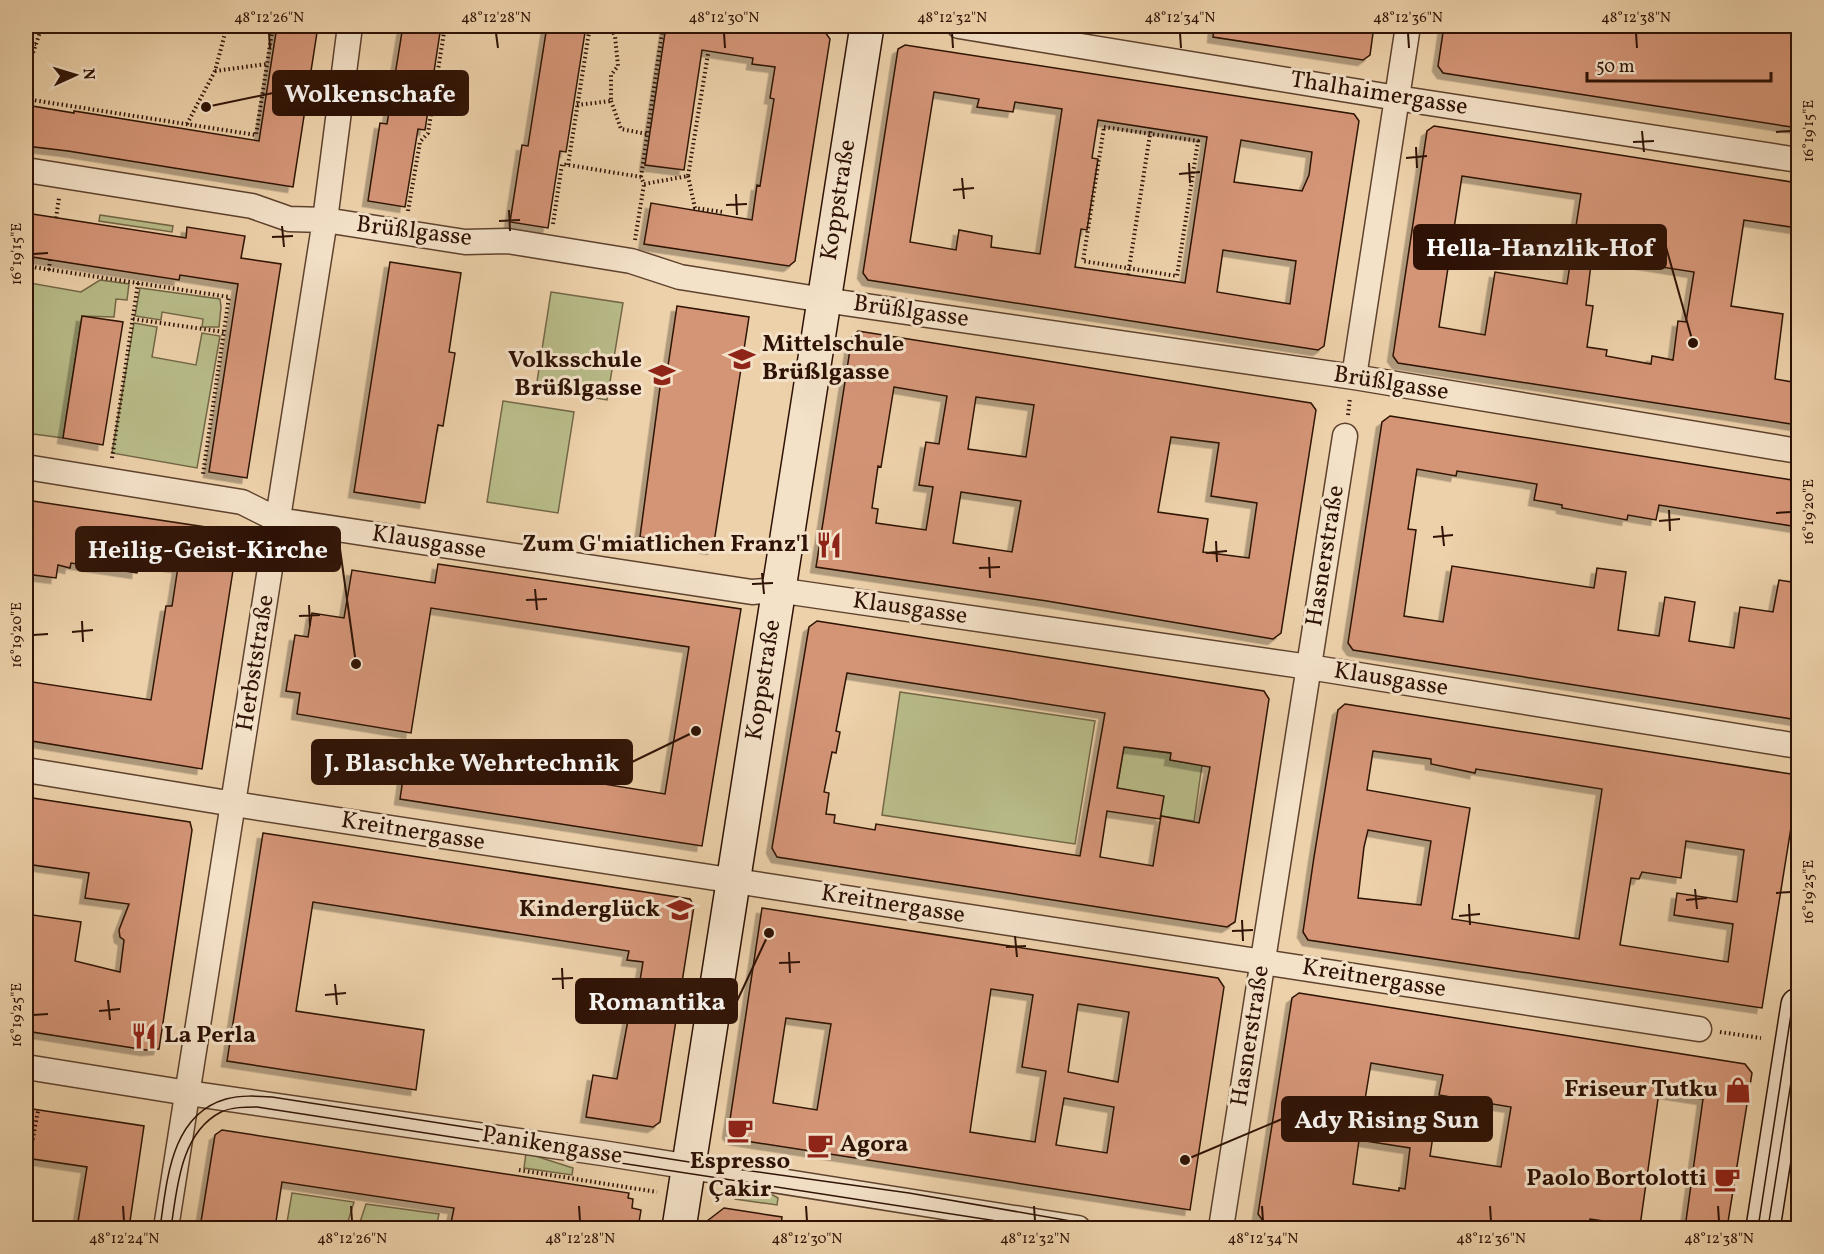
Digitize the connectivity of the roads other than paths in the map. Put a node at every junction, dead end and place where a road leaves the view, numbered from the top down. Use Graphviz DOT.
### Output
graph roads {
  1 [pos="350,26"];
  2 [pos="867,26"];
  3 [pos="959,26"];
  4 [pos="1408,26"];
  5 [pos="1397,98"];
  6 [pos="1798,160"];
  7 [pos="26,170"];
  8 [pos="325,220"];
  9 [pos="824,300"];
  10 [pos="1353,377"];
  11 [pos="1344,436"];
  12 [pos="1798,451"];
  13 [pos="26,467"];
  14 [pos="278,520"];
  15 [pos="777,590"];
  16 [pos="1309,667"];
  17 [pos="1798,746"];
  18 [pos="26,770"];
  19 [pos="234,804"];
  20 [pos="734,881"];
  21 [pos="1262,962"];
  22 [pos="1798,1005"];
  23 [pos="1699,1029"];
  24 [pos="26,1067"];
  25 [pos="189,1093"];
  26 [pos="687,1167"];
  27 [pos="166,1228"];
  28 [pos="679,1228"];
  29 [pos="1078,1228"];
  30 [pos="1221,1228"];
  31 [pos="1763,1228"];
  1 -- 8 [label="street, Herbststraße"];
  2 -- 9 [label="main road, Koppstraße"];
  3 -- 5 [label="street, Thalhaimergasse"];
  4 -- 5 [label="street"];
  5 -- 6 [label="street, Thalhaimergasse"];
  5 -- 10 [label="street"];
  7 -- 8 [label="street, Brüßlgasse"];
  8 -- 9 [label="street, Brüßlgasse"];
  8 -- 14 [label="street, Herbststraße"];
  9 -- 10 [label="street, Brüßlgasse"];
  9 -- 15 [label="main road, Koppstraße"];
  10 -- 12 [label="street, Brüßlgasse"];
  11 -- 16 [label="street, Hasnerstraße"];
  13 -- 14 [label="street, Klausgasse"];
  14 -- 15 [label="street, Klausgasse"];
  14 -- 19 [label="street, Herbststraße"];
  15 -- 16 [label="street, Klausgasse"];
  15 -- 20 [label="main road, Koppstraße"];
  16 -- 17 [label="street, Klausgasse"];
  16 -- 21 [label="street, Hasnerstraße"];
  18 -- 19 [label="street, Kreitnergasse"];
  19 -- 20 [label="street, Kreitnergasse"];
  19 -- 25 [label="street, Herbststraße"];
  20 -- 21 [label="street, Kreitnergasse"];
  20 -- 26 [label="main road, Koppstraße"];
  21 -- 23 [label="street, Kreitnergasse"];
  21 -- 30 [label="street, Hasnerstraße"];
  22 -- 31 [label="main road"];
  24 -- 25 [label="street, Panikengasse"];
  25 -- 26 [label="street, Panikengasse"];
  25 -- 27 [label="street, Herbststraße"];
  26 -- 28 [label="main road, Koppstraße"];
  26 -- 29 [label="street, Panikengasse"];
}
